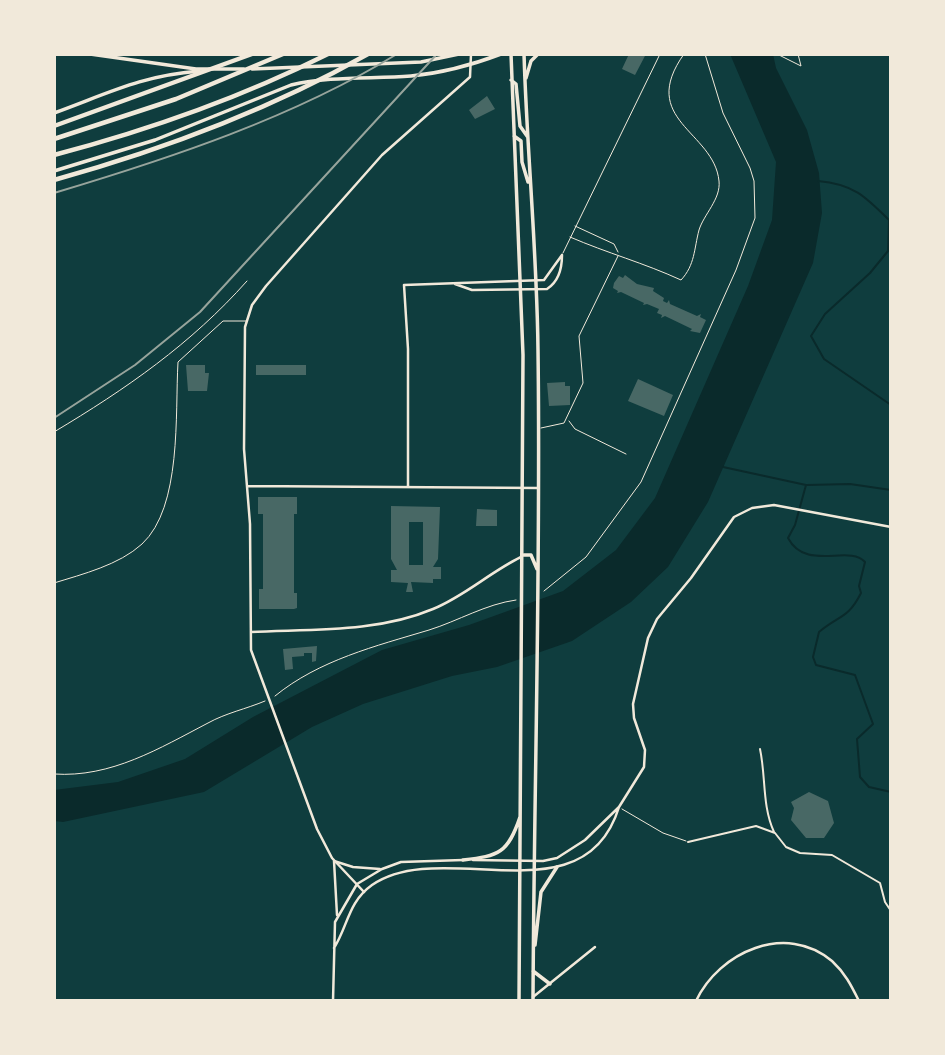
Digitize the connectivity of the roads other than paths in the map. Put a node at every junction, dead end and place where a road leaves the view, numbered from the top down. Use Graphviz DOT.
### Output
graph roads {
  1 [pos="90,54"];
  2 [pos="252,54"];
  3 [pos="283,54"];
  4 [pos="328,54"];
  5 [pos="368,54"];
  6 [pos="459,54"];
  7 [pos="471,54"];
  8 [pos="501,54"];
  9 [pos="524,54"];
  10 [pos="538,54"];
  11 [pos="660,54"];
  12 [pos="684,54"];
  13 [pos="511,56"];
  14 [pos="219,70"];
  15 [pos="511,80"];
  16 [pos="525,90"];
  17 [pos="54,113"];
  18 [pos="54,126"];
  19 [pos="513,136"];
  20 [pos="527,136"];
  21 [pos="54,139"];
  22 [pos="54,155"];
  23 [pos="54,171"];
  24 [pos="54,180"];
  25 [pos="530,184"];
  26 [pos="575,226"];
  27 [pos="570,237"];
  28 [pos="619,254"];
  29 [pos="562,255"];
  30 [pos="522,280"];
  31 [pos="535,280"];
  32 [pos="247,281"];
  33 [pos="451,283"];
  34 [pos="522,291"];
  35 [pos="537,291"];
  36 [pos="246,321"];
  37 [pos="568,419"];
  38 [pos="538,428"];
  39 [pos="54,432"];
  40 [pos="626,454"];
  41 [pos="247,486"];
  42 [pos="408,487"];
  43 [pos="523,488"];
  44 [pos="538,488"];
  45 [pos="891,527"];
  46 [pos="524,555"];
  47 [pos="539,577"];
  48 [pos="54,583"];
  49 [pos="251,632"];
  50 [pos="760,749"];
  51 [pos="619,807"];
  52 [pos="521,812"];
  53 [pos="775,833"];
  54 [pos="688,842"];
  55 [pos="463,860"];
  56 [pos="334,861"];
  57 [pos="520,861"];
  58 [pos="533,861"];
  59 [pos="557,867"];
  60 [pos="382,869"];
  61 [pos="519,870"];
  62 [pos="533,871"];
  63 [pos="357,884"];
  64 [pos="364,892"];
  65 [pos="891,911"];
  66 [pos="337,919"];
  67 [pos="595,947"];
  68 [pos="334,948"];
  69 [pos="533,954"];
  70 [pos="533,971"];
  71 [pos="550,984"];
  72 [pos="533,999"];
  73 [pos="518,1000"];
  74 [pos="333,1001"];
  75 [pos="696,1001"];
  76 [pos="859,1001"];
  1 -- 14 [label="main road"];
  2 -- 18 [label="highway"];
  3 -- 21 [label="highway"];
  4 -- 22 [label="highway"];
  5 -- 24 [label="highway"];
  6 -- 14 [label="main road"];
  7 -- 36 [label="street"];
  8 -- 23 [label="main road"];
  9 -- 13 [label="main road"];
  9 -- 16 [label="main road"];
  10 -- 16 [label="main road"];
  11 -- 26 [label="lane"];
  12 -- 28 [label="lane"];
  13 -- 15 [label="main road"];
  14 -- 17 [label="main road"];
  15 -- 19 [label="main road"];
  15 -- 20 [label="main road"];
  16 -- 20 [label="main road"];
  19 -- 25 [label="main road"];
  19 -- 30 [label="main road"];
  20 -- 25 [label="main road"];
  25 -- 31 [label="main road"];
  26 -- 27 [label="lane"];
  26 -- 28 [label="lane"];
  27 -- 28 [label="lane"];
  27 -- 29 [label="lane"];
  28 -- 37 [label="lane"];
  29 -- 31 [label="street"];
  29 -- 35 [label="street"];
  30 -- 31 [label="street"];
  30 -- 33 [label="street"];
  30 -- 34 [label="main road"];
  31 -- 35 [label="main road"];
  32 -- 39 [label="lane"];
  33 -- 34 [label="street"];
  33 -- 42 [label="street"];
  34 -- 35 [label="street"];
  34 -- 43 [label="main road"];
  35 -- 38 [label="main road"];
  36 -- 41 [label="street"];
  36 -- 48 [label="lane"];
  37 -- 38 [label="lane"];
  37 -- 40 [label="lane"];
  38 -- 44 [label="main road"];
  41 -- 42 [label="street"];
  41 -- 49 [label="street"];
  42 -- 43 [label="street"];
  43 -- 44 [label="street"];
  43 -- 46 [label="main road"];
  44 -- 47 [label="main road"];
  45 -- 51 [label="street"];
  46 -- 47 [label="main road"];
  46 -- 49 [label="street"];
  46 -- 52 [label="main road"];
  47 -- 58 [label="main road"];
  49 -- 56 [label="street"];
  50 -- 53 [label="street"];
  51 -- 54 [label="lane"];
  51 -- 58 [label="street"];
  51 -- 59 [label="street"];
  52 -- 55 [label="main road"];
  52 -- 57 [label="main road"];
  53 -- 54 [label="street"];
  53 -- 65 [label="street"];
  55 -- 57 [label="street"];
  55 -- 60 [label="street"];
  56 -- 60 [label="street"];
  56 -- 63 [label="street"];
  56 -- 66 [label="street"];
  57 -- 58 [label="street"];
  57 -- 61 [label="main road"];
  58 -- 62 [label="main road"];
  59 -- 62 [label="street"];
  59 -- 69 [label="main road"];
  60 -- 63 [label="street"];
  61 -- 62 [label="street"];
  61 -- 64 [label="street"];
  61 -- 73 [label="main road"];
  62 -- 69 [label="main road"];
  63 -- 64 [label="street"];
  63 -- 66 [label="street"];
  64 -- 68 [label="street"];
  66 -- 68 [label="street"];
  67 -- 71 [label="street"];
  68 -- 74 [label="street"];
  69 -- 70 [label="main road"];
  70 -- 71 [label="main road"];
  70 -- 72 [label="main road"];
  71 -- 72 [label="street"];
  75 -- 76 [label="street"];
}
